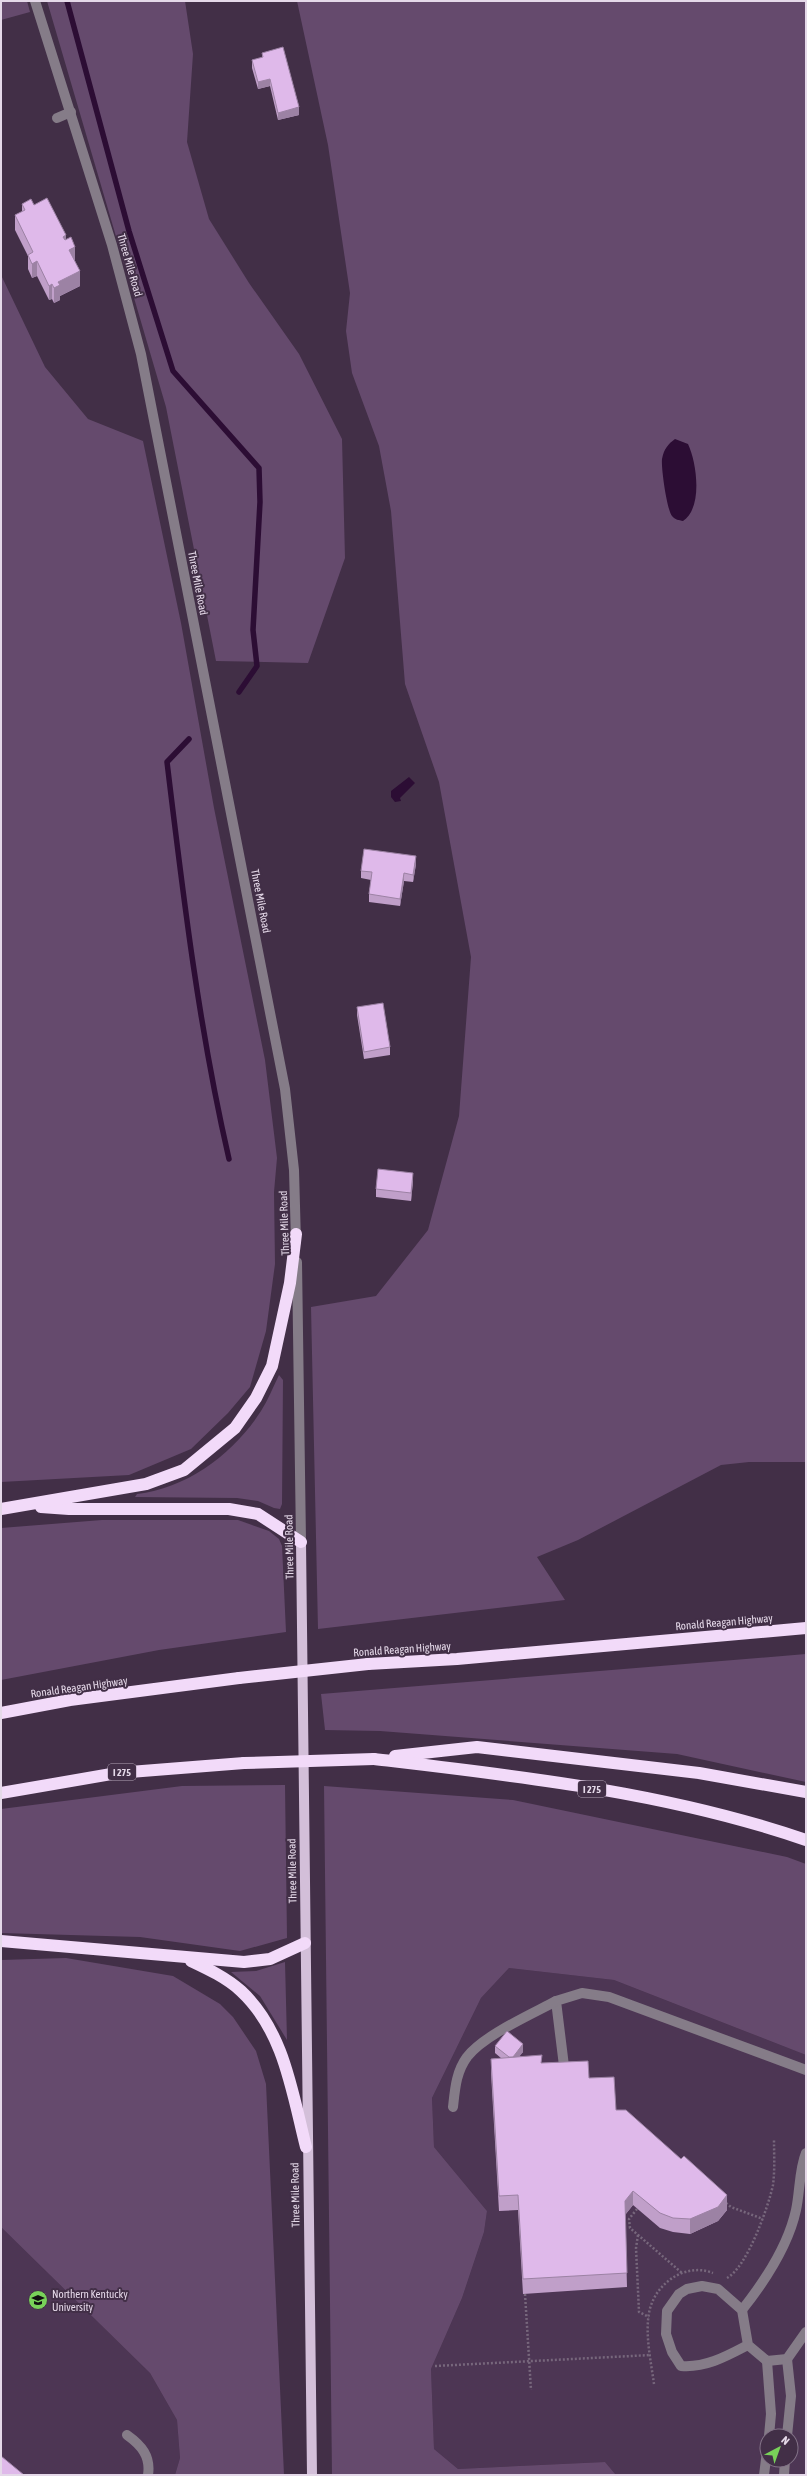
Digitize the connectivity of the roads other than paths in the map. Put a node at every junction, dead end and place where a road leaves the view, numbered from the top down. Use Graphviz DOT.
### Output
graph roads {
  1 [pos="35,1"];
  2 [pos="71,112"];
  3 [pos="57,118"];
  4 [pos="296,1234"];
  5 [pos="26,1505"];
  6 [pos="1,1509"];
  7 [pos="302,1542"];
  8 [pos="806,1622"];
  9 [pos="806,1628"];
  10 [pos="759,1632"];
  11 [pos="1,1713"];
  12 [pos="374,1759"];
  13 [pos="806,1792"];
  14 [pos="1,1793"];
  15 [pos="806,1840"];
  16 [pos="1,1941"];
  17 [pos="305,1943"];
  18 [pos="187,1958"];
  19 [pos="556,2001"];
  20 [pos="806,2070"];
  21 [pos="565,2076"];
  22 [pos="453,2107"];
  23 [pos="306,2147"];
  24 [pos="806,2152"];
  25 [pos="742,2310"];
  26 [pos="806,2332"];
  27 [pos="748,2345"];
  28 [pos="787,2359"];
  29 [pos="767,2362"];
  30 [pos="769,2428"];
  31 [pos="788,2428"];
  32 [pos="127,2435"];
  33 [pos="148,2475"];
  34 [pos="312,2475"];
  1 -- 2 [label="street, Three Mile Road"];
  2 -- 3 [label="street"];
  2 -- 4 [label="street, Three Mile Road"];
  4 -- 5 [label="highway"];
  4 -- 7 [label="street, Three Mile Road"];
  5 -- 6 [label="highway"];
  5 -- 7 [label="highway"];
  7 -- 17 [label="main road, Three Mile Road"];
  8 -- 10 [label="highway"];
  9 -- 10 [label="highway, Ronald Reagan Highway"];
  10 -- 11 [label="highway, Ronald Reagan Highway, bridge"];
  12 -- 13 [label="highway"];
  12 -- 14 [label="highway, I 275, bridge"];
  12 -- 15 [label="highway, I 275"];
  16 -- 18 [label="highway"];
  17 -- 18 [label="highway"];
  17 -- 23 [label="main road, Three Mile Road"];
  18 -- 23 [label="highway"];
  19 -- 20 [label="street"];
  19 -- 21 [label="street"];
  19 -- 22 [label="street"];
  23 -- 34 [label="main road, Three Mile Road"];
  24 -- 25 [label="street"];
  25 -- 27 [label="street"];
  25 -- 27 [label="street"];
  26 -- 28 [label="street"];
  27 -- 29 [label="street"];
  28 -- 29 [label="street"];
  28 -- 31 [label="street"];
  29 -- 30 [label="street"];
  32 -- 33 [label="street"];
}
